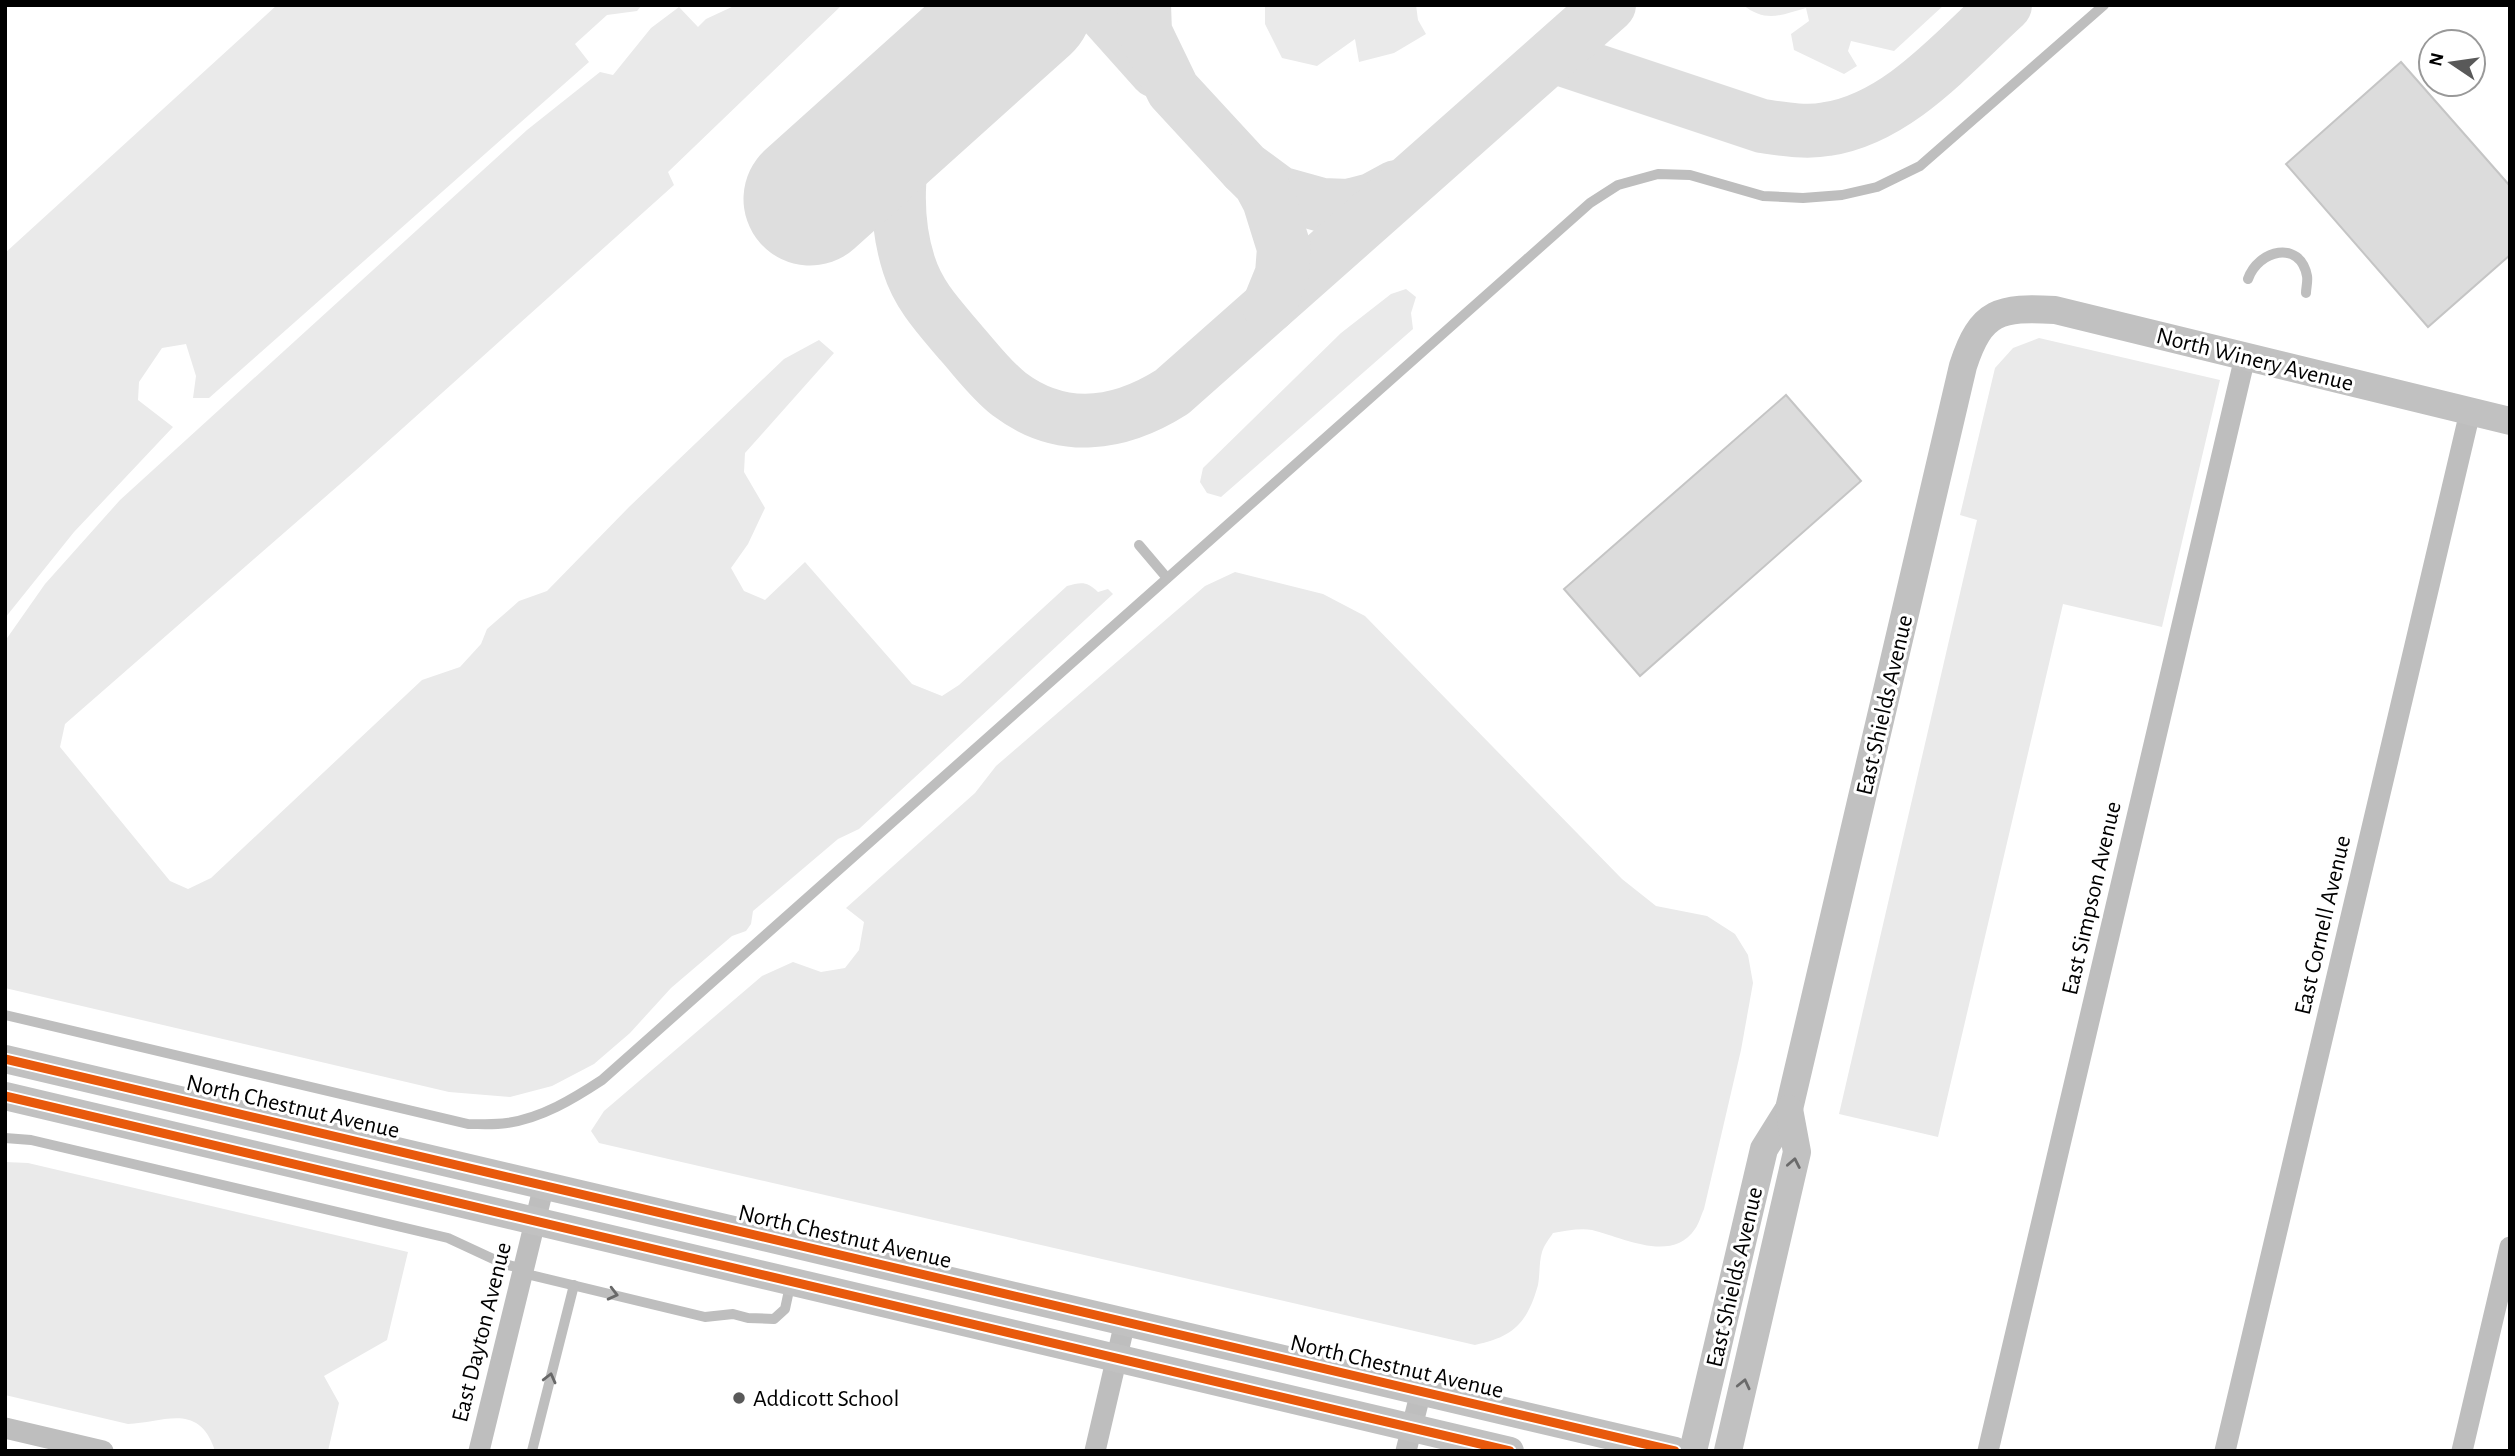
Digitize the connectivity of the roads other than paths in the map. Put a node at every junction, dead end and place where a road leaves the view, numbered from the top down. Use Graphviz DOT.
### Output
graph roads {
  1 [pos="2104,5"];
  2 [pos="2248,279"];
  3 [pos="2306,293"];
  4 [pos="2000,313"];
  5 [pos="2245,357"];
  6 [pos="2470,412"];
  7 [pos="2510,421"];
  8 [pos="1139,545"];
  9 [pos="1167,578"];
  10 [pos="5,1015"];
  11 [pos="5,1059"];
  12 [pos="5,1096"];
  13 [pos="1789,1109"];
  14 [pos="5,1138"];
  15 [pos="544,1185"];
  16 [pos="536,1221"];
  17 [pos="2510,1247"];
  18 [pos="523,1271"];
  19 [pos="791,1281"];
  20 [pos="574,1285"];
  21 [pos="1125,1322"];
  22 [pos="1118,1358"];
  23 [pos="1421,1391"];
  24 [pos="5,1428"];
  25 [pos="1409,1439"];
  26 [pos="103,1451"];
  27 [pos="479,1451"];
  28 [pos="532,1451"];
  29 [pos="1095,1451"];
  30 [pos="1510,1451"];
  31 [pos="1675,1451"];
  32 [pos="1693,1451"];
  33 [pos="1728,1451"];
  34 [pos="1988,1451"];
  35 [pos="2225,1451"];
  36 [pos="2462,1451"];
  1 -- 9 [label="lane"];
  2 -- 3 [label="lane"];
  4 -- 5 [label="main road, North Winery Avenue"];
  4 -- 13 [label="main road, East Shields Avenue"];
  5 -- 6 [label="main road, North Winery Avenue"];
  5 -- 34 [label="street, East Simpson Avenue"];
  6 -- 7 [label="main road, North Winery Avenue"];
  6 -- 35 [label="street, East Cornell Avenue"];
  8 -- 9 [label="lane"];
  9 -- 10 [label="lane"];
  11 -- 15 [label="main road, North Chestnut Avenue"];
  12 -- 16 [label="main road"];
  13 -- 32 [label="main road, East Shields Avenue"];
  33 -- 13 [label="main road, East Shields Avenue, one-way"];
  14 -- 18 [label="lane"];
  15 -- 16 [label="street, East Dayton Avenue"];
  15 -- 21 [label="main road, North Chestnut Avenue"];
  16 -- 18 [label="street, East Dayton Avenue"];
  16 -- 19 [label="main road"];
  17 -- 36 [label="street"];
  18 -- 20 [label="lane"];
  18 -- 27 [label="street, East Dayton Avenue"];
  20 -- 19 [label="lane, one-way"];
  19 -- 22 [label="main road"];
  28 -- 20 [label="lane, one-way"];
  21 -- 22 [label="street"];
  21 -- 23 [label="main road, North Chestnut Avenue"];
  22 -- 25 [label="main road"];
  22 -- 29 [label="street"];
  23 -- 25 [label="street"];
  23 -- 31 [label="main road, North Chestnut Avenue"];
  24 -- 26 [label="street"];
  25 -- 30 [label="main road"];
}
